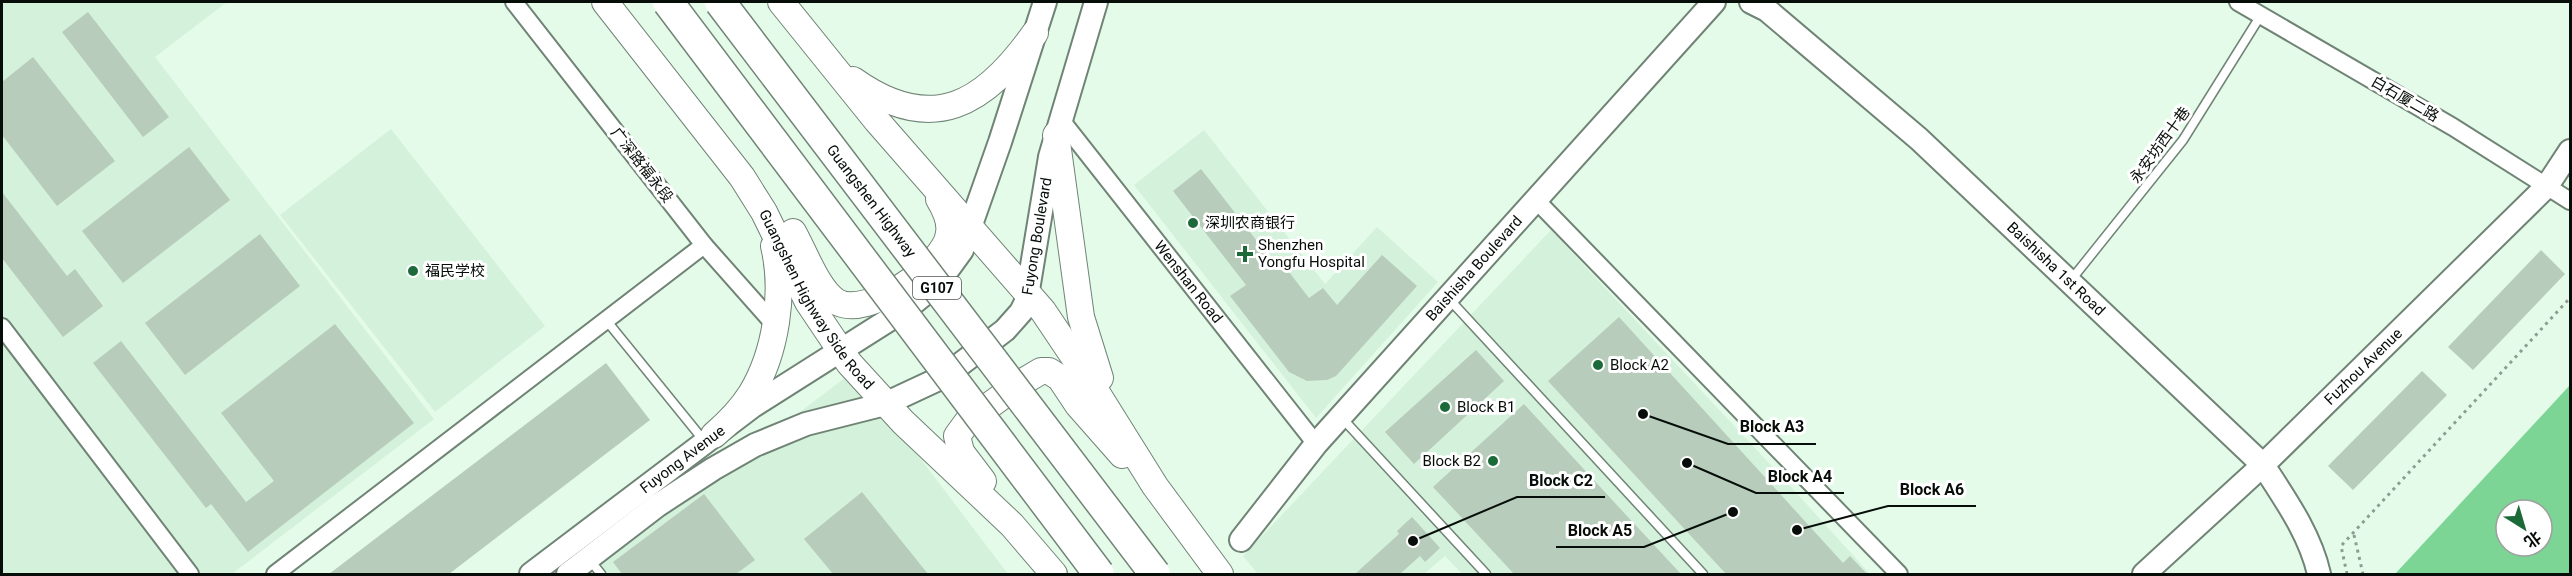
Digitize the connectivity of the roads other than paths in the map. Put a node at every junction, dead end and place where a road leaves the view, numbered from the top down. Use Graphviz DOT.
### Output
graph roads {
  1 [pos="514,2"];
  2 [pos="605,2"];
  3 [pos="668,2"];
  4 [pos="720,2"];
  5 [pos="781,2"];
  6 [pos="1045,2"];
  7 [pos="1096,2"];
  8 [pos="1714,2"];
  9 [pos="1751,2"];
  10 [pos="2238,2"];
  11 [pos="2261,15"];
  12 [pos="1035,33"];
  13 [pos="810,39"];
  14 [pos="1058,127"];
  15 [pos="2571,151"];
  16 [pos="730,160"];
  17 [pos="911,161"];
  18 [pos="2547,186"];
  19 [pos="1536,201"];
  20 [pos="2571,201"];
  21 [pos="764,212"];
  22 [pos="970,227"];
  23 [pos="704,245"];
  24 [pos="2070,282"];
  25 [pos="1029,293"];
  26 [pos="1448,297"];
  27 [pos="606,320"];
  28 [pos="775,325"];
  29 [pos="2,327"];
  30 [pos="841,351"];
  31 [pos="885,404"];
  32 [pos="1341,416"];
  33 [pos="1118,429"];
  34 [pos="710,439"];
  35 [pos="1316,444"];
  36 [pos="2263,465"];
  37 [pos="1155,486"];
  38 [pos="1241,540"];
  39 [pos="1034,548"];
  40 [pos="595,567"];
  41 [pos="190,574"];
  42 [pos="275,574"];
  43 [pos="531,574"];
  44 [pos="568,574"];
  45 [pos="1054,574"];
  46 [pos="1099,574"];
  47 [pos="1155,574"];
  48 [pos="1220,574"];
  49 [pos="1486,574"];
  50 [pos="1703,574"];
  51 [pos="1899,574"];
  52 [pos="2144,574"];
  53 [pos="2319,574"];
  1 -- 23 [label="street, 广深路福永段"];
  2 -- 16 [label="main road, Guangshen Highway Side Road"];
  3 -- 46 [label="highway, G107, bridge"];
  4 -- 47 [label="highway, Guangshen Highway / G107, bridge"];
  5 -- 13 [label="main road"];
  6 -- 12 [label="main road"];
  7 -- 14 [label="main road, Fuyong Boulevard"];
  8 -- 19 [label="main road, Baishisha Boulevard"];
  9 -- 24 [label="main road, Baishisha 1st Road"];
  10 -- 11 [label="street, 白石厦二路"];
  11 -- 18 [label="street, 白石厦二路"];
  11 -- 24 [label="lane, 永安坊西十巷"];
  12 -- 13 [label="main road"];
  12 -- 22 [label="main road"];
  13 -- 17 [label="main road"];
  14 -- 25 [label="main road, Fuyong Boulevard"];
  14 -- 33 [label="main road"];
  14 -- 35 [label="street, Wenshan Road"];
  15 -- 18 [label="main road, Fuzhou Avenue"];
  16 -- 17 [label="main road"];
  16 -- 21 [label="main road, Guangshen Highway Side Road"];
  17 -- 22 [label="main road"];
  18 -- 20 [label="street, 白石厦二路"];
  18 -- 36 [label="main road, Fuzhou Avenue"];
  19 -- 26 [label="main road, Baishisha Boulevard"];
  19 -- 51 [label="street"];
  21 -- 28 [label="main road"];
  21 -- 30 [label="main road, Guangshen Highway Side Road"];
  22 -- 25 [label="main road"];
  22 -- 30 [label="main road"];
  23 -- 27 [label="street"];
  23 -- 28 [label="street, 广深路福永段"];
  24 -- 36 [label="main road, Baishisha 1st Road"];
  25 -- 31 [label="main road, Fuyong Boulevard"];
  25 -- 33 [label="main road"];
  26 -- 32 [label="main road, Baishisha Boulevard"];
  26 -- 50 [label="lane"];
  27 -- 34 [label="lane"];
  27 -- 42 [label="street"];
  28 -- 34 [label="main road"];
  29 -- 41 [label="street"];
  30 -- 31 [label="main road, Guangshen Highway Side Road"];
  30 -- 34 [label="main road, Fuyong Avenue"];
  31 -- 39 [label="main road, Guangshen Highway Side Road"];
  31 -- 40 [label="main road, Fuyong Avenue"];
  32 -- 35 [label="main road, Baishisha Boulevard"];
  32 -- 49 [label="lane"];
  33 -- 37 [label="main road"];
  34 -- 43 [label="main road, Fuyong Avenue"];
  35 -- 38 [label="main road, Baishisha Boulevard"];
  36 -- 52 [label="main road, Fuzhou Avenue"];
  36 -- 53 [label="main road, Baishisha 1st Road"];
  37 -- 39 [label="main road"];
  37 -- 48 [label="main road"];
  39 -- 45 [label="main road, Guangshen Highway Side Road"];
  40 -- 44 [label="main road, Fuyong Avenue"];
}
